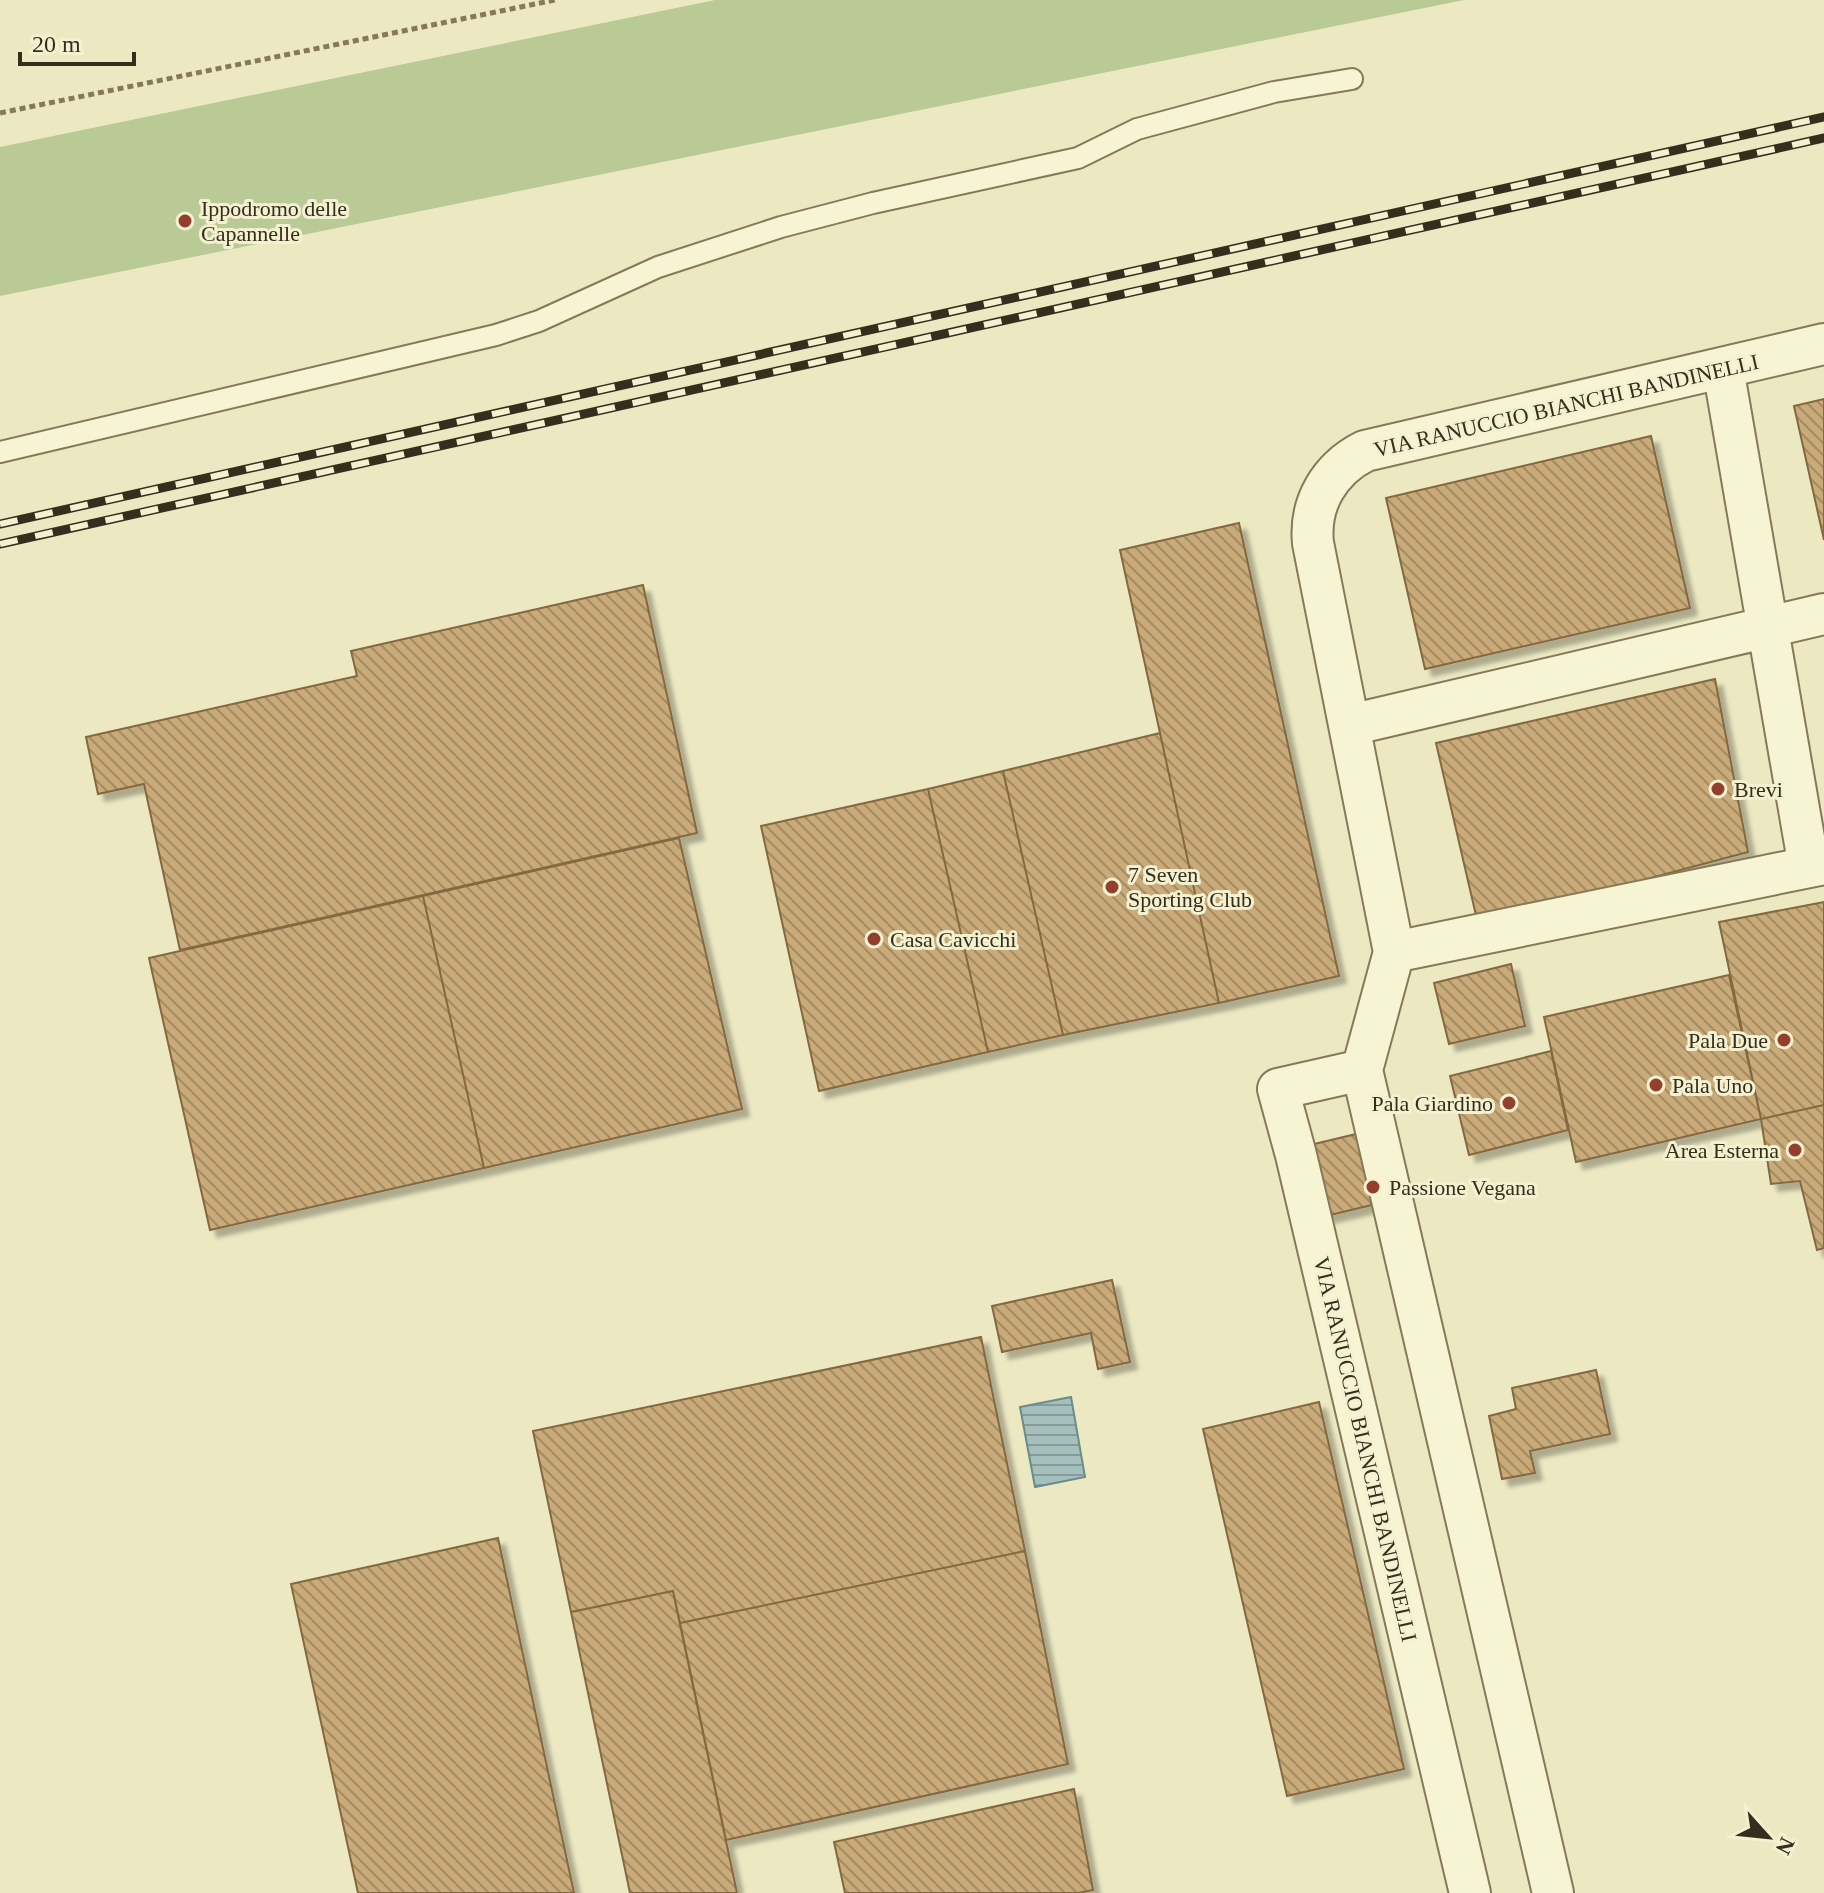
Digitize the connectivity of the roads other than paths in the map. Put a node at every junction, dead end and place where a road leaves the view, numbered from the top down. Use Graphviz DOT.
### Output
graph roads {
  1 [pos="1352,79"];
  2 [pos="1824,344"];
  3 [pos="1723,368"];
  4 [pos="0,452"];
  5 [pos="1824,614"];
  6 [pos="1768,627"];
  7 [pos="1350,725"];
  8 [pos="1817,865"];
  9 [pos="1394,952"];
  10 [pos="1362,1070"];
  11 [pos="1470,1893"];
  12 [pos="1553,1893"];
  1 -- 4 [label="lane"];
  2 -- 3 [label="street, VIA RANUCCIO BIANCHI BANDINELLI"];
  3 -- 6 [label="street"];
  3 -- 7 [label="street, VIA RANUCCIO BIANCHI BANDINELLI"];
  5 -- 6 [label="street"];
  6 -- 7 [label="street"];
  6 -- 8 [label="street"];
  7 -- 9 [label="street, VIA RANUCCIO BIANCHI BANDINELLI"];
  8 -- 9 [label="street"];
  9 -- 10 [label="street, VIA RANUCCIO BIANCHI BANDINELLI"];
  10 -- 11 [label="street, VIA RANUCCIO BIANCHI BANDINELLI"];
  10 -- 12 [label="street, VIA RANUCCIO BIANCHI BANDINELLI"];
}
